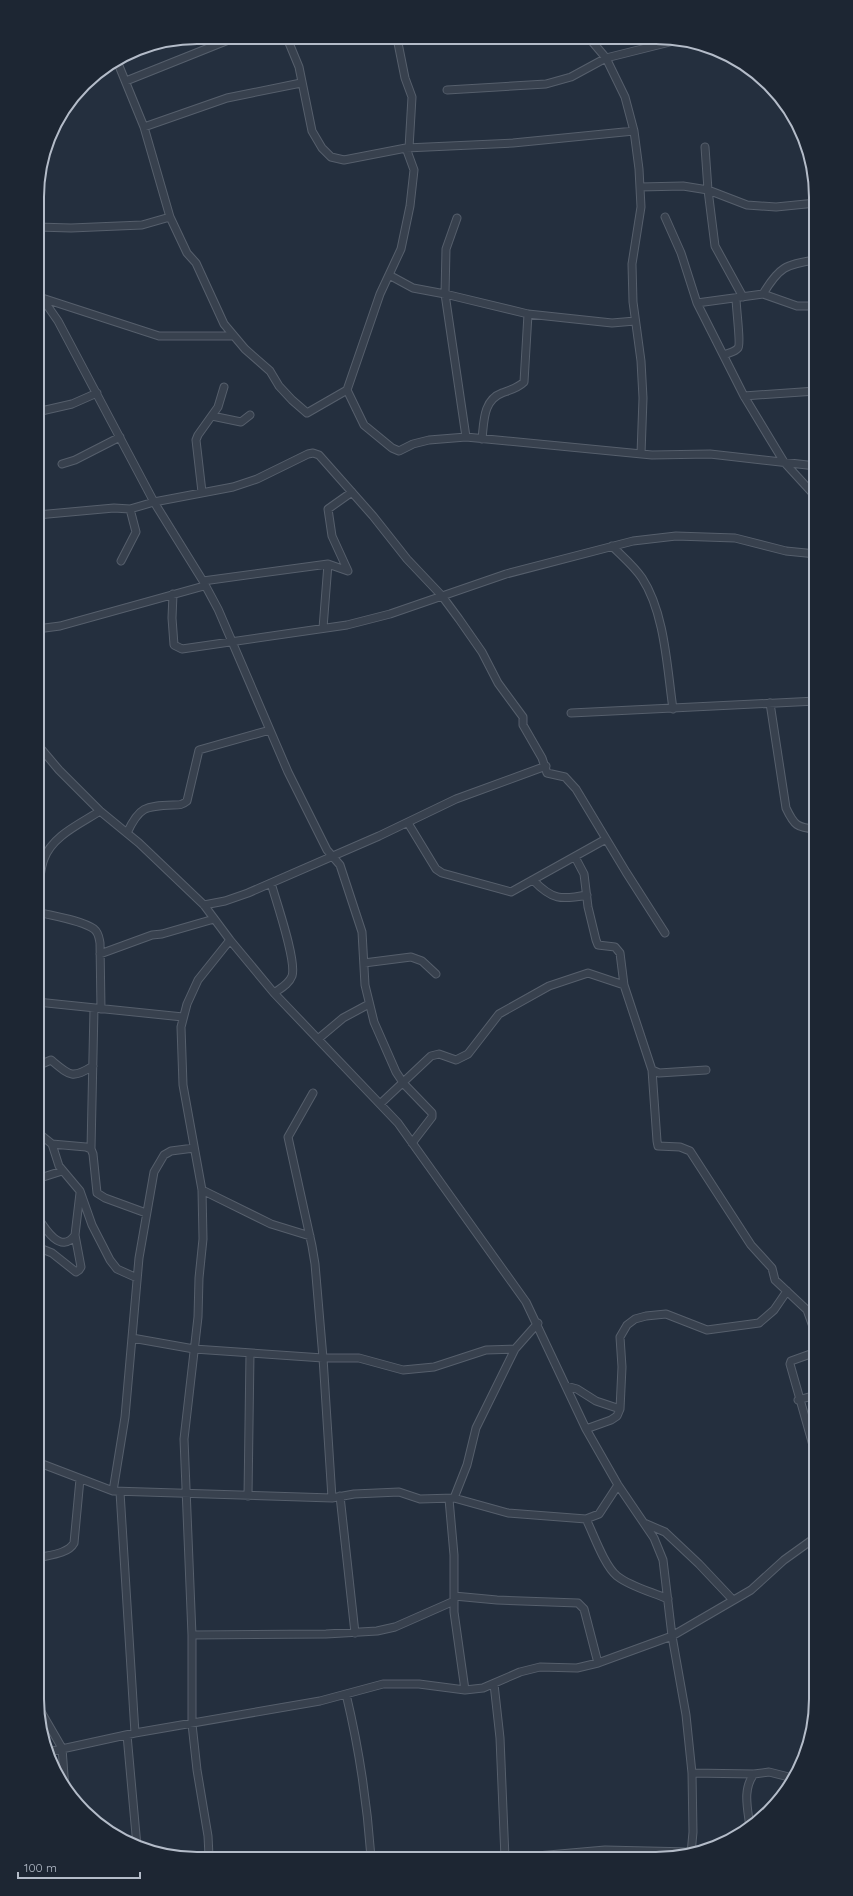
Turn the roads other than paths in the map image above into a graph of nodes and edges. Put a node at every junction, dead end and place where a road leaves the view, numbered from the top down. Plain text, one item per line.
1 (218, 44) edge
2 (289, 44) edge
3 (398, 44) edge
4 (594, 44) edge
5 (662, 44) edge
6 (606, 58) junction
7 (119, 64) edge
8 (126, 81) junction
9 (301, 83) junction
10 (447, 90) dead end
11 (144, 127) junction
12 (634, 131) junction
13 (705, 147) dead end
14 (408, 149) junction
15 (640, 188) junction
16 (708, 190) junction
17 (809, 204) edge
18 (170, 217) junction
19 (665, 217) dead end
20 (456, 218) dead end
21 (44, 228) edge
22 (809, 261) edge
23 (389, 275) junction
24 (445, 294) junction
25 (763, 294) junction
26 (44, 296) edge
27 (740, 297) junction
28 (44, 301) edge
29 (697, 303) junction
30 (809, 306) edge
31 (528, 314) junction
32 (635, 321) junction
33 (234, 336) junction
34 (724, 355) junction
35 (224, 387) dead end
36 (347, 390) junction
37 (809, 391) edge
38 (97, 393) junction
39 (744, 396) junction
40 (44, 410) edge
41 (250, 415) dead end
42 (212, 416) junction
43 (120, 437) junction
44 (466, 437) junction
45 (482, 439) junction
46 (641, 454) junction
47 (784, 462) junction
48 (62, 464) dead end
49 (809, 465) edge
50 (809, 489) edge
51 (202, 492) junction
52 (352, 492) junction
53 (154, 502) junction
54 (130, 509) junction
55 (44, 514) edge
56 (612, 546) junction
57 (809, 553) edge
58 (121, 561) dead end
59 (328, 564) junction
60 (204, 583) junction
61 (173, 594) junction
62 (442, 596) junction
63 (44, 628) edge
64 (323, 628) junction
65 (232, 642) junction
66 (809, 701) edge
67 (770, 703) junction
68 (673, 709) junction
69 (571, 713) dead end
70 (270, 730) junction
71 (44, 752) edge
72 (546, 766) junction
73 (100, 812) junction
74 (408, 823) junction
75 (809, 828) edge
76 (127, 833) junction
77 (606, 839) junction
78 (333, 856) junction
79 (575, 857) junction
80 (44, 862) edge
81 (533, 880) junction
82 (271, 883) junction
83 (586, 895) junction
84 (204, 905) junction
85 (44, 914) edge
86 (214, 919) junction
87 (665, 933) dead end
88 (230, 940) junction
89 (100, 954) junction
90 (364, 963) junction
91 (436, 974) dead end
92 (624, 985) junction
93 (274, 993) junction
94 (44, 1003) edge
95 (369, 1004) junction
96 (97, 1008) junction
97 (183, 1017) junction
98 (318, 1039) junction
99 (44, 1063) edge
100 (93, 1066) junction
101 (652, 1070) junction
102 (706, 1070) dead end
103 (404, 1084) junction
104 (313, 1093) dead end
105 (380, 1104) junction
106 (44, 1138) edge
107 (412, 1142) junction
108 (52, 1144) junction
109 (194, 1148) junction
110 (91, 1149) junction
111 (62, 1170) junction
112 (44, 1176) edge
113 (202, 1190) junction
114 (80, 1191) junction
115 (146, 1213) junction
116 (44, 1227) edge
117 (75, 1235) junction
118 (310, 1236) junction
119 (44, 1249) edge
120 (137, 1278) junction
121 (787, 1291) junction
122 (809, 1316) edge
123 (538, 1322) junction
124 (132, 1338) junction
125 (194, 1349) junction
126 (515, 1349) junction
127 (250, 1353) junction
128 (809, 1355) edge
129 (323, 1358) junction
130 (566, 1386) junction
131 (809, 1397) edge
132 (798, 1400) junction
133 (620, 1409) junction
134 (586, 1429) junction
135 (809, 1434) edge
136 (44, 1465) edge
137 (80, 1479) junction
138 (618, 1485) junction
139 (116, 1491) junction
140 (187, 1493) junction
141 (248, 1496) junction
142 (340, 1496) junction
143 (332, 1498) junction
144 (452, 1498) junction
145 (586, 1519) junction
146 (644, 1523) junction
147 (809, 1542) edge
148 (44, 1556) edge
149 (454, 1598) junction
150 (668, 1599) junction
151 (733, 1600) junction
152 (355, 1632) junction
153 (192, 1635) junction
154 (672, 1636) junction
155 (598, 1663) junction
156 (494, 1684) junction
157 (465, 1690) junction
158 (346, 1694) junction
159 (45, 1719) edge
160 (192, 1724) junction
161 (135, 1734) junction
162 (127, 1735) junction
163 (62, 1748) junction
164 (53, 1751) edge
165 (692, 1773) junction
166 (754, 1774) junction
167 (64, 1776) edge
168 (788, 1777) edge
169 (749, 1820) edge
170 (136, 1839) edge
171 (691, 1848) edge
172 (209, 1852) edge
173 (371, 1852) edge
174 (505, 1852) edge
175 (582, 1852) edge
176 (662, 1852) edge

1 - 8 street
2 - 9 street
3 - 14 street
4 - 6 street
5 - 6 street
6 - 10 street
6 - 12 street
7 - 8 street
8 - 11 street
9 - 11 street
9 - 14 street
11 - 18 street
12 - 14 street
12 - 15 street
13 - 16 street
14 - 23 street
15 - 16 street
15 - 32 street
16 - 17 street
16 - 27 street
18 - 21 street
18 - 33 street
19 - 29 street
20 - 24 street
22 - 25 street
23 - 24 street
23 - 36 street
24 - 31 street
24 - 44 street
25 - 27 street
25 - 30 street
26 - 33 street
27 - 29 street
27 - 34 street
28 - 38 street
29 - 34 street
31 - 32 street
31 - 45 street
32 - 46 street
33 - 36 street
34 - 39 street
35 - 42 street
36 - 44 street
37 - 39 street
38 - 40 street
38 - 43 street
39 - 47 street
41 - 42 street
42 - 51 street
43 - 48 street
43 - 53 street
44 - 45 street
45 - 46 street
46 - 47 street
47 - 49 street
47 - 50 street
51 - 52 street
51 - 53 street
52 - 59 street
52 - 62 street
53 - 54 street
53 - 60 street
54 - 55 street
54 - 58 street
56 - 57 street
56 - 62 street
56 - 68 street
59 - 60 street
59 - 64 street
60 - 61 street
60 - 65 street
61 - 63 street
61 - 65 street
62 - 64 street
62 - 72 street
64 - 65 street
65 - 70 street
66 - 67 street
67 - 68 street
67 - 75 street
68 - 69 street
70 - 76 street
70 - 78 street
71 - 73 street
72 - 74 street
72 - 77 street
73 - 76 street
73 - 80 street
74 - 78 street
74 - 81 street
76 - 84 street
77 - 79 street
77 - 87 street
78 - 82 street
78 - 90 street
79 - 81 street
79 - 83 street
81 - 83 street
82 - 84 street
82 - 93 street
83 - 92 street
84 - 86 street
85 - 89 street
86 - 88 street
86 - 89 street
88 - 93 street
88 - 97 street
89 - 96 street
90 - 91 street
90 - 95 street
92 - 101 street
92 - 103 street
93 - 98 street
94 - 96 street
95 - 98 street
95 - 103 street
96 - 97 street
96 - 100 street
97 - 109 street
98 - 105 street
99 - 100 street
100 - 110 street
101 - 102 street
101 - 121 street
103 - 105 street
103 - 107 street
104 - 118 street
105 - 107 street
106 - 108 street
107 - 123 street
108 - 110 street
108 - 111 street
109 - 113 street
109 - 115 street
110 - 115 street
111 - 112 street
111 - 114 street
113 - 118 street
113 - 125 street
114 - 117 street
114 - 120 street
115 - 120 street
116 - 117 street
117 - 119 street
118 - 129 street
120 - 124 street
121 - 122 street
121 - 133 street
123 - 126 street
123 - 130 street
124 - 125 street
124 - 139 street
125 - 127 street
125 - 140 street
126 - 129 street
126 - 144 street
127 - 129 street
127 - 141 street
128 - 132 street
129 - 143 street
130 - 133 street
130 - 134 street
131 - 132 street
132 - 135 street
133 - 134 street
134 - 138 street
136 - 137 street
137 - 139 street
137 - 148 street
138 - 145 street
138 - 146 street
139 - 140 street
139 - 161 street
140 - 141 street
140 - 153 street
141 - 143 street
142 - 143 street
142 - 144 street
142 - 152 street
144 - 145 street
144 - 149 street
145 - 150 street
146 - 150 street
146 - 151 street
147 - 151 street
149 - 152 street
149 - 155 street
149 - 157 street
150 - 154 street
151 - 154 street
152 - 153 street
153 - 160 street
154 - 155 street
154 - 165 street
155 - 156 street
156 - 157 street
156 - 174 street
157 - 158 street
158 - 160 street
158 - 173 street
159 - 163 street
160 - 161 street
160 - 172 street
161 - 162 street
162 - 163 street
162 - 170 street
163 - 164 street
163 - 167 street
165 - 166 street
165 - 171 street
166 - 168 street
166 - 169 street
175 - 176 street

